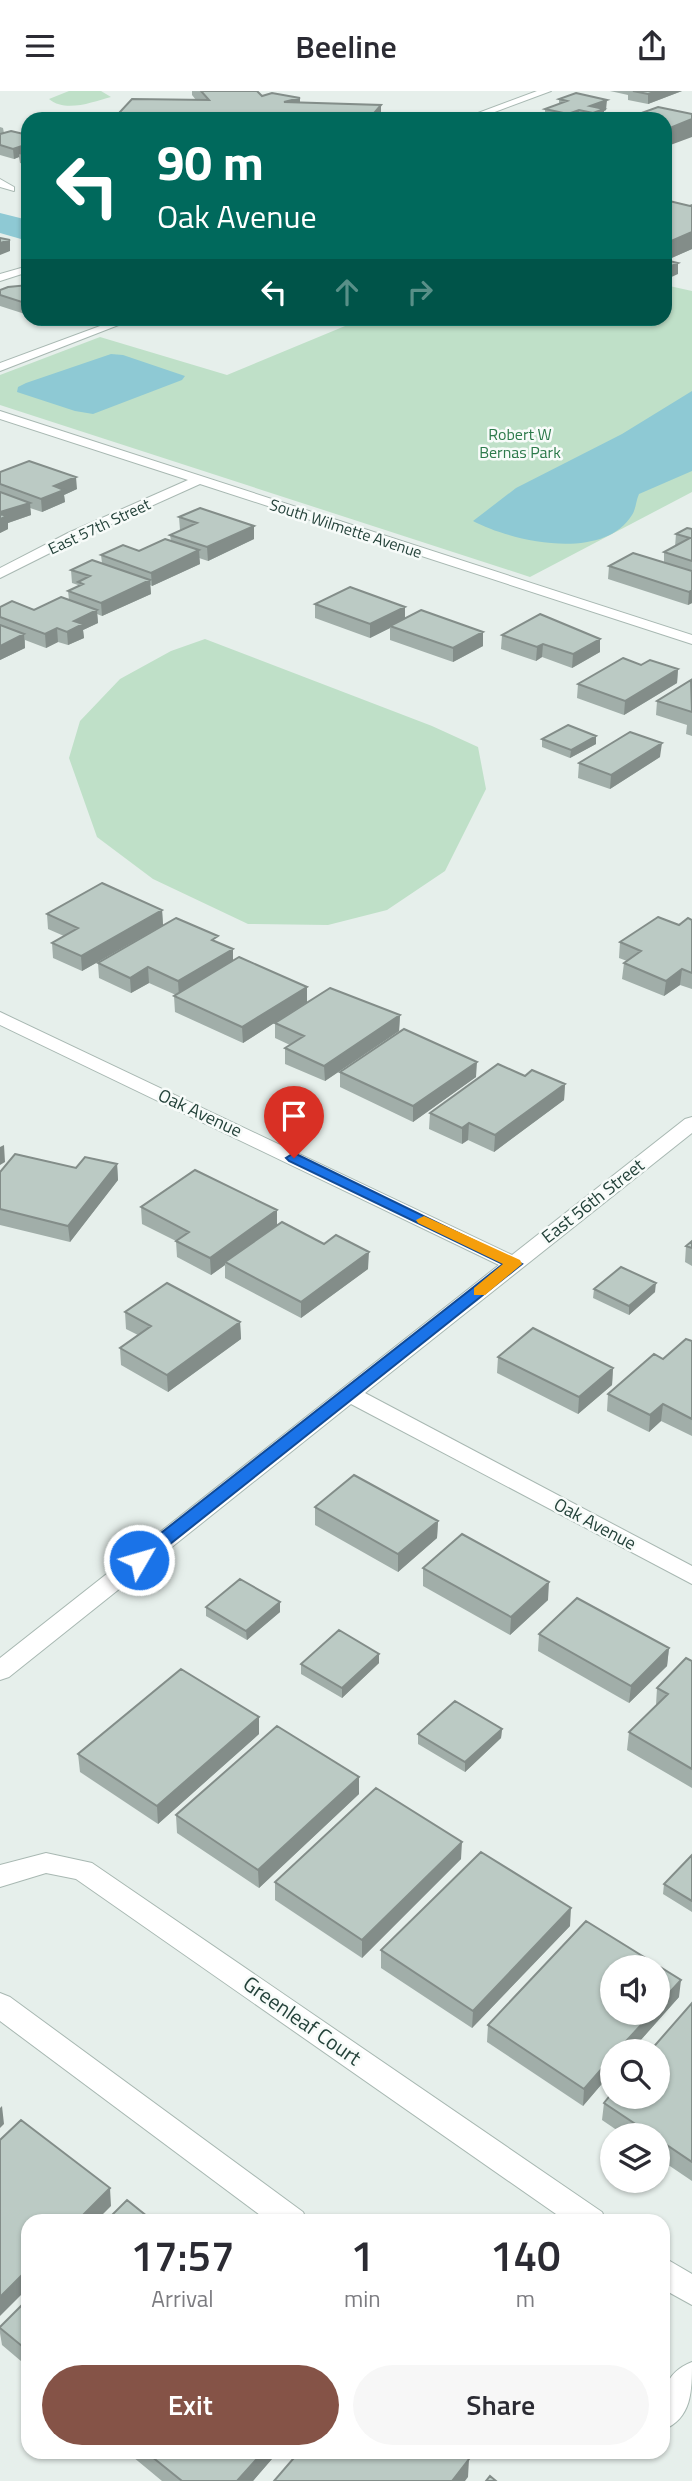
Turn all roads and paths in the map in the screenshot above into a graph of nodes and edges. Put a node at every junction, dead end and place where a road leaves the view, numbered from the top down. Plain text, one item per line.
1 (546, 91) edge
2 (487, 112) edge
3 (0, 182) edge
4 (10, 189) dead end
5 (21, 271) dead end
6 (0, 278) edge
7 (109, 326) edge
8 (0, 367) edge
9 (0, 415) edge
10 (200, 480) junction
11 (0, 574) edge
12 (692, 640) edge
13 (0, 1018) edge
14 (692, 1123) edge
15 (514, 1264) junction
16 (349, 1394) junction
17 (692, 1576) edge
18 (0, 1671) edge
19 (0, 1876) edge
20 (0, 2005) edge
21 (283, 2214) edge
22 (581, 2214) edge
23 (670, 2276) edge
24 (692, 2291) edge
25 (692, 2377) edge
26 (670, 2406) edge

1 - 2 street
3 - 4 street
5 - 6 street
7 - 8 street
9 - 10 street, South Wilmette Avenue
10 - 11 street, East 57th Street
10 - 12 street, South Wilmette Avenue
13 - 15 street, Oak Avenue
14 - 15 street, East 56th Street
15 - 16 street, East 56th Street
16 - 17 street, Oak Avenue
16 - 18 street, East 56th Street
19 - 22 street, Greenleaf Court
20 - 21 street
23 - 24 street
25 - 26 street

